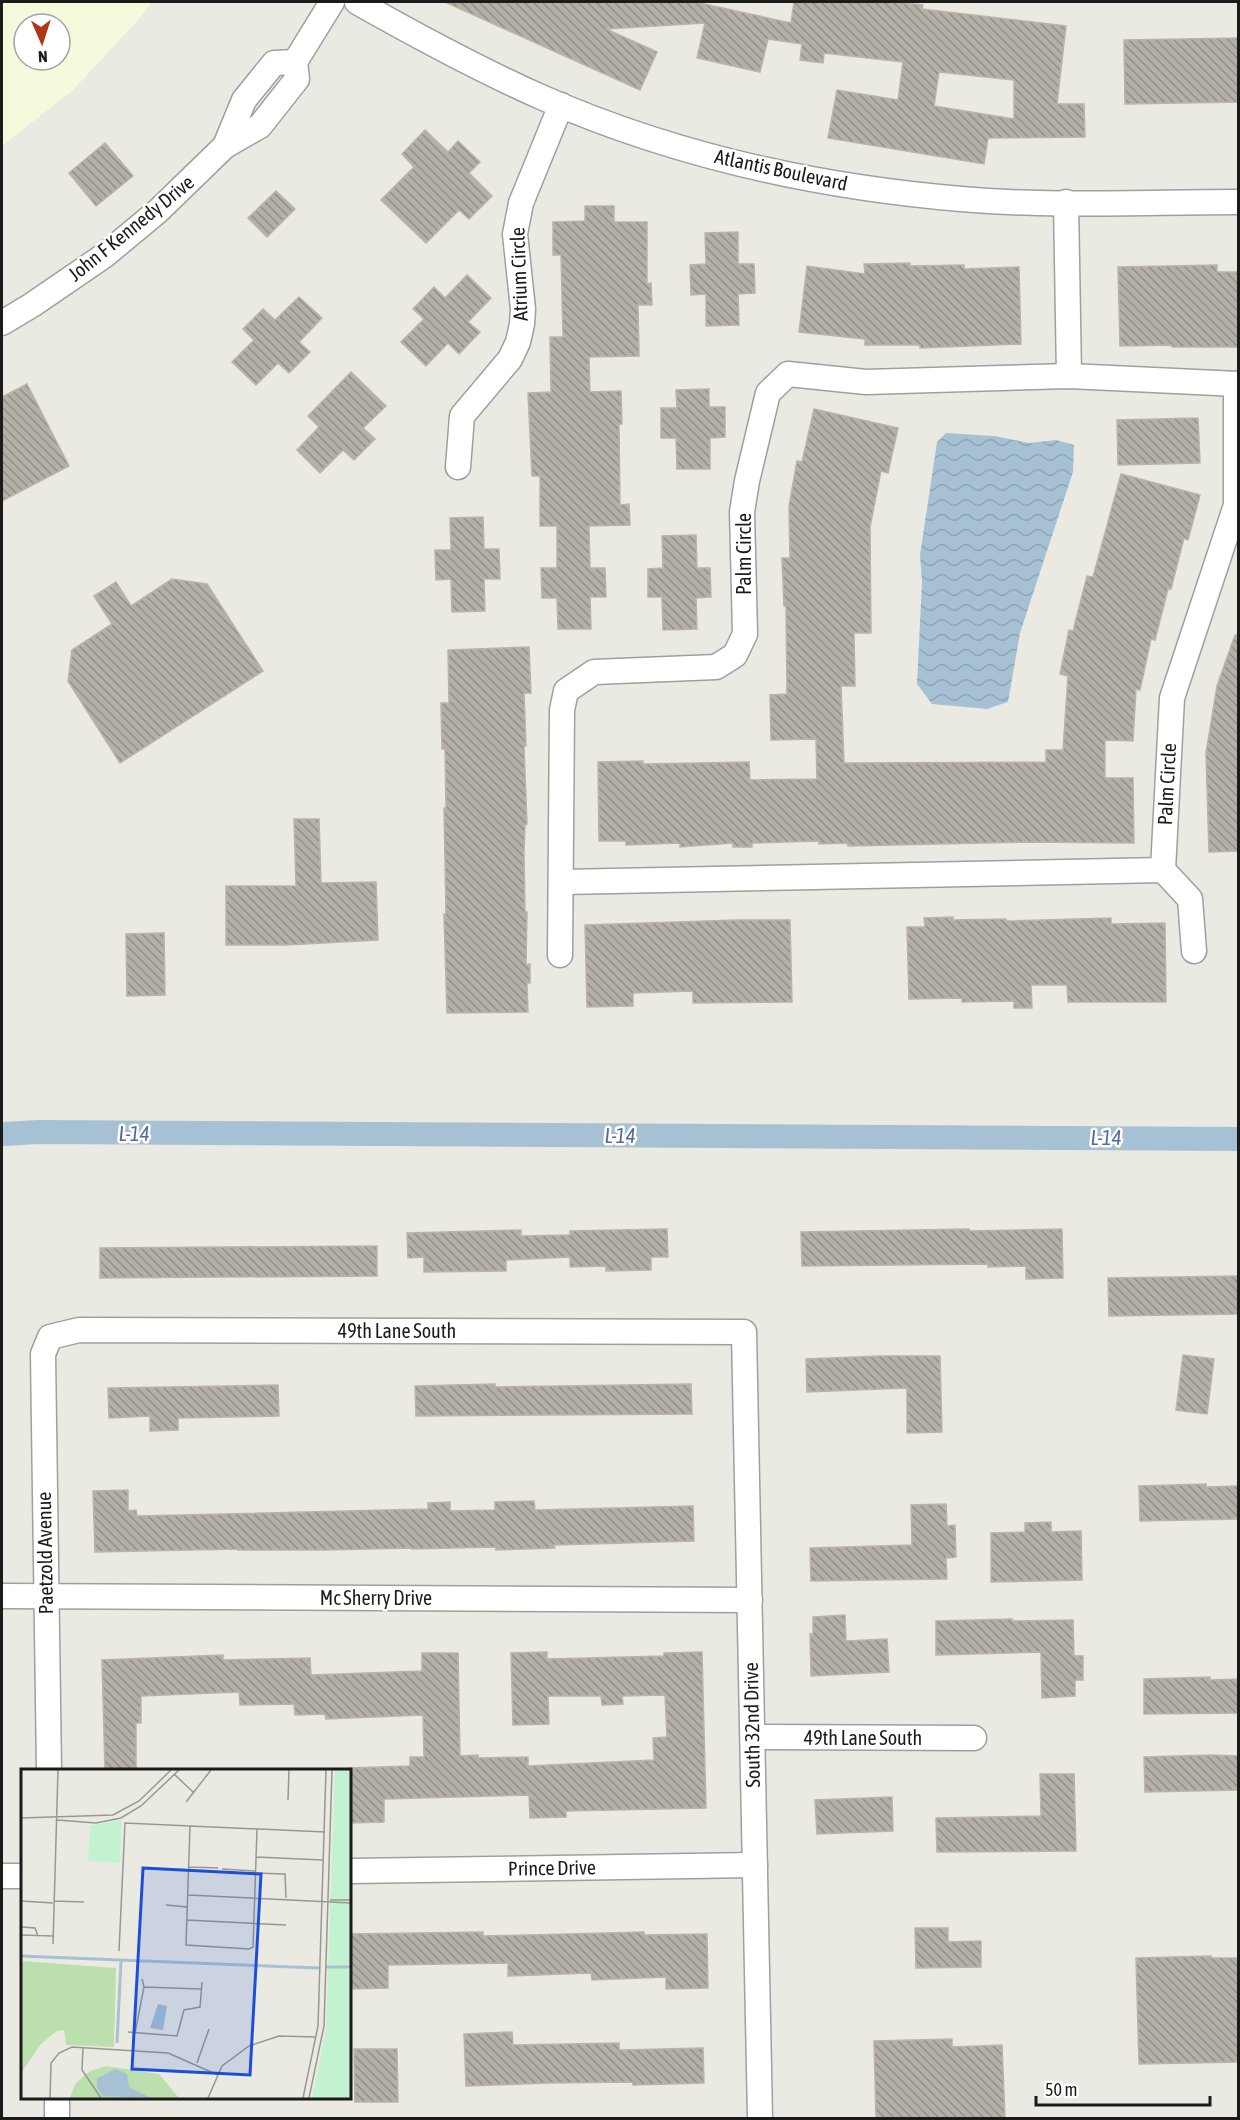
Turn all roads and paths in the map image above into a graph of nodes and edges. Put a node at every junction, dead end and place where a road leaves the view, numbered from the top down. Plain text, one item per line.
1 (332, 2) edge
2 (357, 2) edge
3 (561, 105) junction
4 (1066, 202) junction
5 (1239, 202) edge
6 (2, 322) edge
7 (1070, 376) junction
8 (1237, 384) edge
9 (458, 467) dead end
10 (1163, 870) junction
11 (562, 882) junction
12 (1194, 951) dead end
13 (560, 955) dead end
14 (744, 1332) joint
15 (51, 1337) joint
16 (2, 1596) edge
17 (46, 1596) junction
18 (750, 1600) junction
19 (753, 1737) junction
20 (974, 1738) dead end
21 (50, 1769) edge
22 (755, 1865) junction
23 (351, 1871) edge
24 (2, 1876) edge
25 (21, 1876) edge
26 (57, 2099) edge
27 (57, 2118) edge
28 (760, 2118) edge

1 - 6 street, John F Kennedy Drive
2 - 3 street, Atlantis Boulevard
3 - 4 street, Atlantis Boulevard
3 - 9 street, Atrium Circle
4 - 5 street, Atlantis Boulevard
4 - 7 street
7 - 8 street, Palm Circle
7 - 11 street, Palm Circle
8 - 10 street, Palm Circle
10 - 11 street
10 - 12 street
11 - 13 street, Palm Circle
14 - 15 street, 49th Lane South
14 - 18 street, South 32nd Drive
15 - 17 street, Paetzold Avenue
16 - 17 street, Mc Sherry Drive
17 - 18 street, Mc Sherry Drive
17 - 21 street, Paetzold Avenue
18 - 19 street, South 32nd Drive
19 - 20 street, 49th Lane South
19 - 22 street, South 32nd Drive
22 - 23 street, Prince Drive
22 - 28 street, South 32nd Drive
24 - 25 street
26 - 27 street

